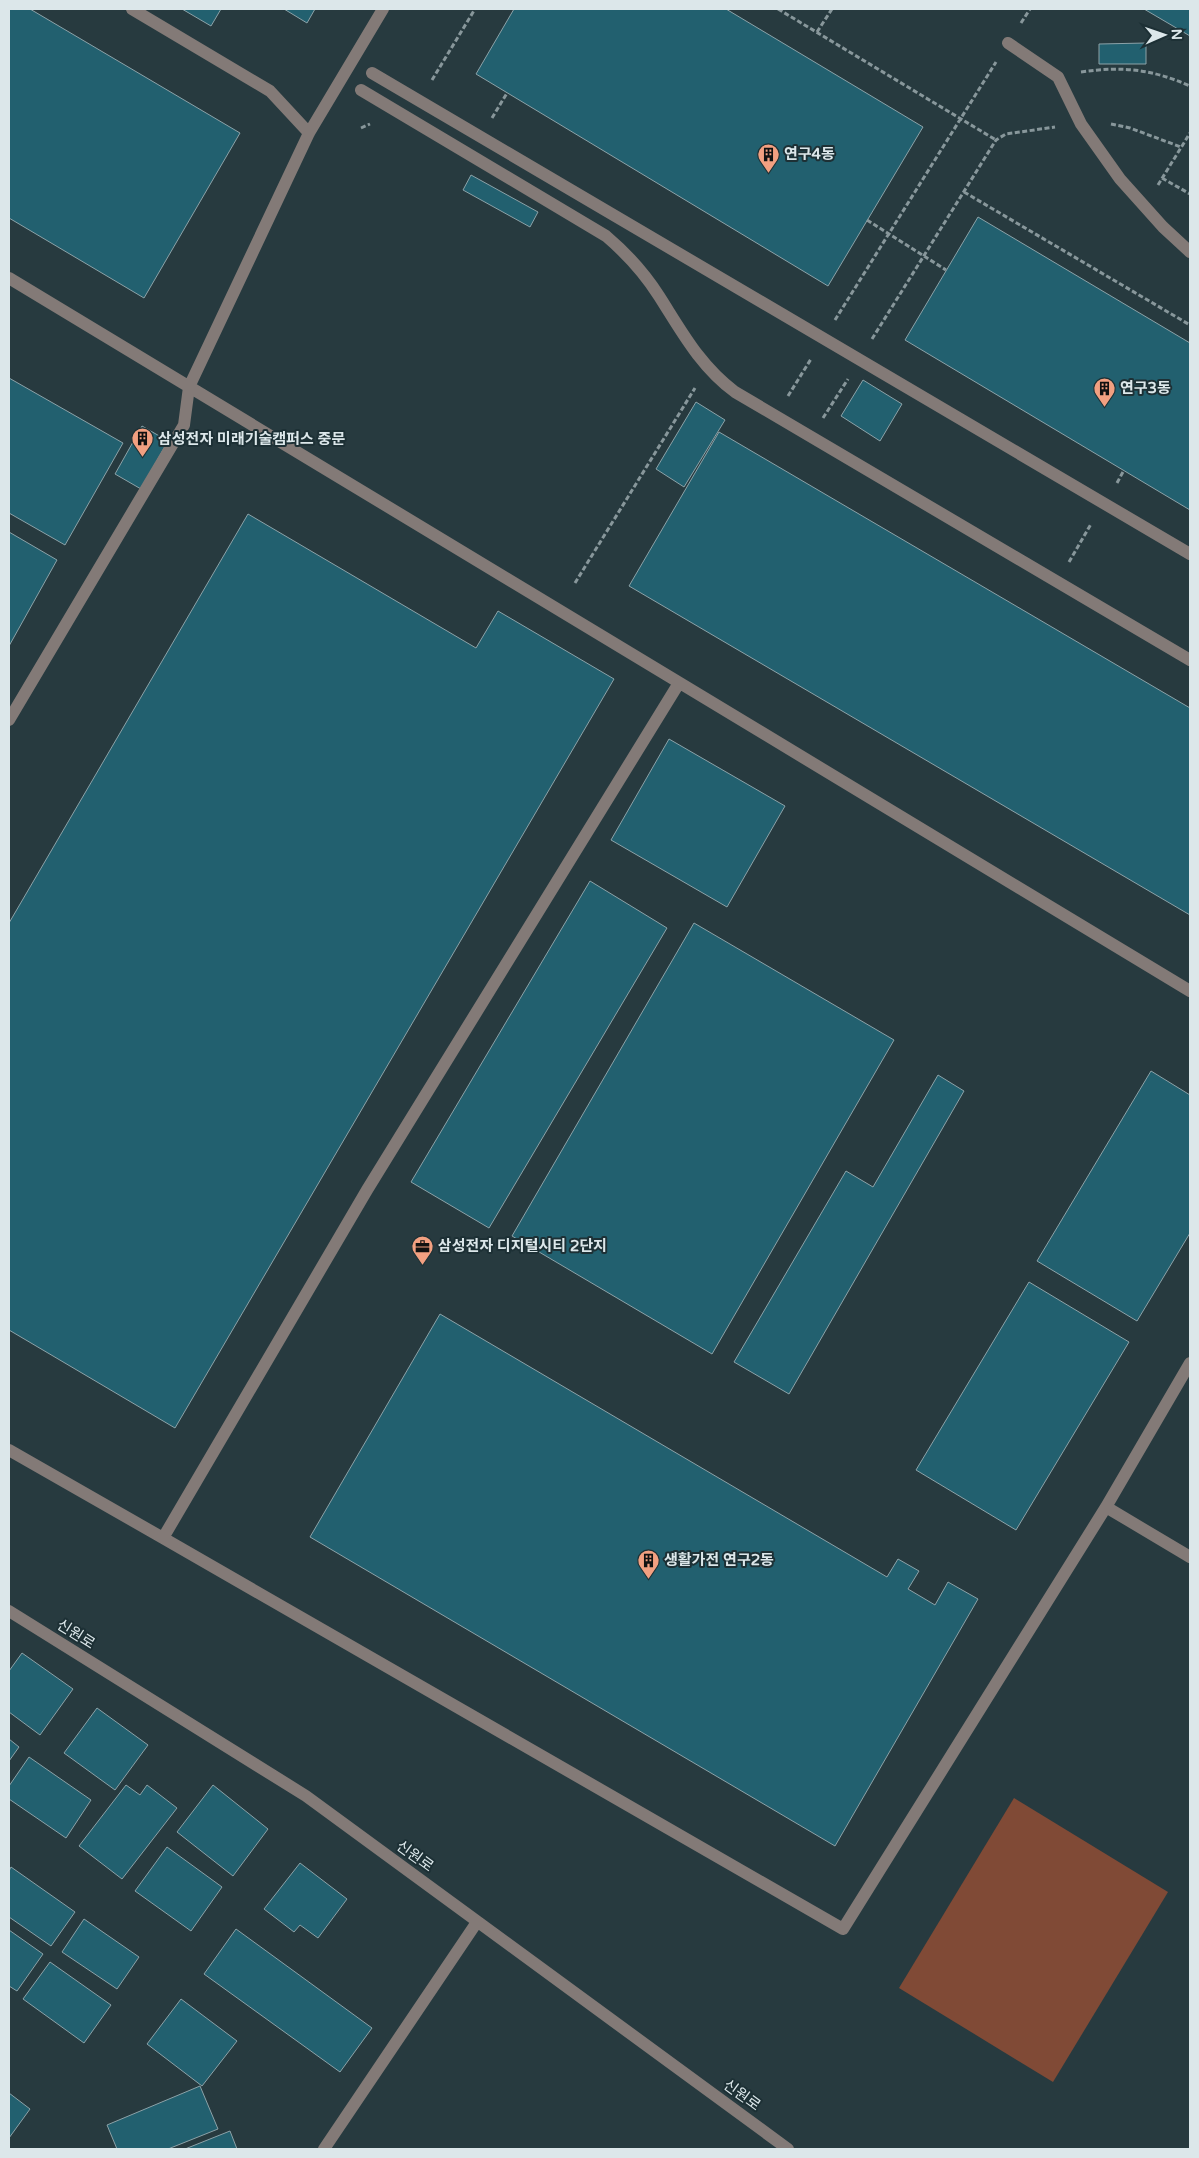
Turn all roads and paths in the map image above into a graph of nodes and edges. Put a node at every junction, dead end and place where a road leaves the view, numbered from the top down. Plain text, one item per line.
1 (132, 9) edge
2 (383, 9) edge
3 (475, 9) edge
4 (778, 9) edge
5 (832, 9) edge
6 (1030, 9) edge
7 (817, 32) junction
8 (1008, 43) junction
9 (446, 57) dead end
10 (372, 73) dead end
11 (1058, 77) junction
12 (1190, 86) edge
13 (361, 90) dead end
14 (961, 119) junction
15 (1190, 133) edge
16 (309, 134) junction
17 (1162, 178) junction
18 (964, 192) junction
19 (1190, 194) edge
20 (1145, 207) junction
21 (867, 220) dead end
22 (890, 234) junction
23 (1190, 252) edge
24 (924, 256) junction
25 (946, 270) dead end
26 (9, 278) edge
27 (1190, 325) edge
28 (824, 338) junction
29 (860, 359) junction
30 (708, 368) junction
31 (189, 387) junction
32 (775, 416) junction
33 (811, 438) junction
34 (1190, 554) edge
35 (575, 583) dead end
36 (1190, 660) edge
37 (679, 683) junction
38 (9, 720) edge
39 (1190, 991) edge
40 (1190, 1363) edge
41 (9, 1450) edge
42 (1106, 1507) junction
43 (163, 1538) junction
44 (1190, 1556) edge
45 (9, 1611) edge
46 (477, 1922) junction
47 (324, 2149) edge
48 (788, 2149) edge

1 - 16 street
2 - 16 street
3 - 9 path
4 - 7 path
5 - 7 path
6 - 8 path
7 - 14 path
8 - 11 street
8 - 14 path
10 - 28 street
11 - 12 path
11 - 20 street
13 - 30 street
14 - 18 path
14 - 22 path
15 - 17 path
16 - 31 street
17 - 19 path
17 - 20 path
18 - 24 path
18 - 27 path
20 - 23 street
21 - 22 path
22 - 24 path
22 - 28 path
24 - 25 path
24 - 29 path
26 - 31 street
28 - 29 street
28 - 32 path
29 - 33 path
29 - 34 street
30 - 32 street
30 - 35 path
31 - 37 street
31 - 38 street
32 - 33 street
33 - 36 street
37 - 39 street
37 - 43 street
40 - 42 street
41 - 43 street
42 - 43 street
42 - 44 street
45 - 46 street, 신원로
46 - 47 street
46 - 48 street, 신원로

